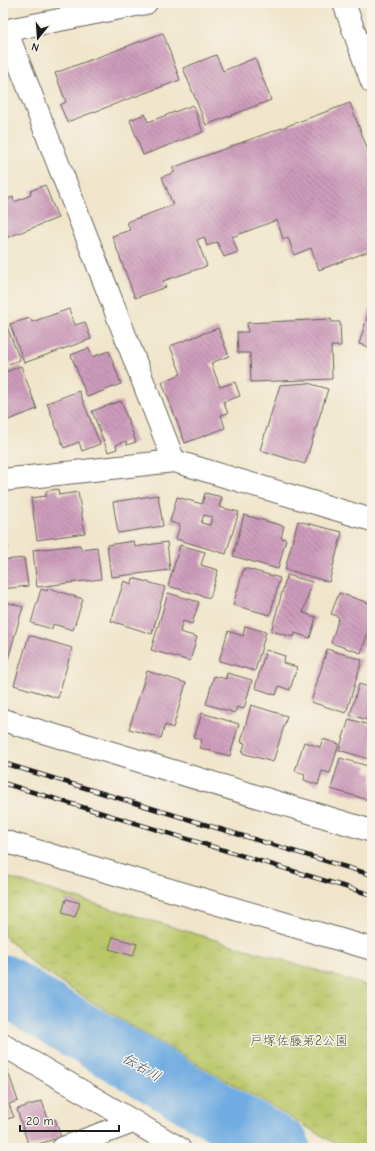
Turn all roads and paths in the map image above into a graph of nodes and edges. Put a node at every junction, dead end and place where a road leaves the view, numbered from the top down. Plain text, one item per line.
1 (146, 3) edge
2 (344, 3) edge
3 (5, 30) edge
4 (372, 82) edge
5 (174, 461) junction
6 (3, 480) edge
7 (372, 520) edge
8 (3, 720) edge
9 (372, 831) edge
10 (3, 841) edge
11 (372, 949) edge
12 (3, 1045) edge
13 (133, 1122) junction
14 (64, 1148) edge
15 (179, 1148) edge

1 - 3 street
2 - 4 street
3 - 5 street
5 - 6 street
5 - 7 street
8 - 9 street
10 - 11 street
12 - 13 street
13 - 14 street
13 - 15 street

